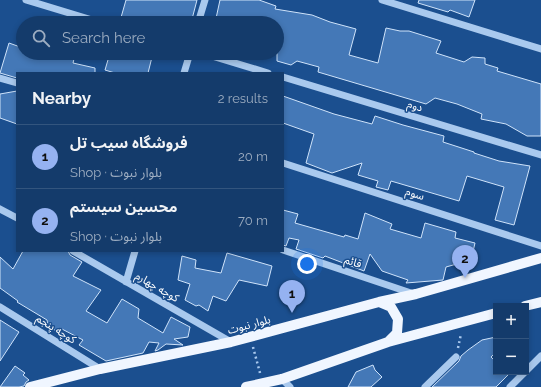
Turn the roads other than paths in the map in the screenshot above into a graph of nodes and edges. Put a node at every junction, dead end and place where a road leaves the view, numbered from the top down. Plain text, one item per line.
1 (26, 0) edge
2 (205, 0) edge
3 (382, 0) edge
4 (79, 16) edge
5 (200, 16) edge
6 (541, 49) edge
7 (188, 60) edge
8 (225, 60) edge
9 (184, 72) edge
10 (265, 72) edge
11 (0, 78) edge
12 (284, 78) edge
13 (16, 83) edge
14 (541, 155) edge
15 (284, 163) edge
16 (0, 209) edge
17 (16, 217) edge
18 (541, 246) edge
19 (284, 250) edge
20 (75, 252) edge
21 (135, 252) edge
22 (541, 258) edge
23 (126, 282) junction
24 (416, 294) junction
25 (379, 302) junction
26 (541, 302) edge
27 (529, 305) edge
28 (0, 307) edge
29 (493, 314) edge
30 (231, 342) junction
31 (388, 342) junction
32 (541, 356) edge
33 (456, 357) road end
34 (529, 367) edge
35 (100, 369) junction
36 (521, 375) edge
37 (282, 378) junction
38 (30, 387) edge
39 (246, 387) edge
40 (290, 387) edge
41 (425, 387) edge
42 (510, 387) edge

1 - 4 street
2 - 5 street
3 - 6 street
7 - 9 street
8 - 10 street
11 - 13 street
12 - 14 street, دوم
15 - 18 street, سوم
16 - 17 street
19 - 24 street, قائم
20 - 23 street, کوچه چهارم
21 - 23 street
22 - 24 main road, بلوار نبوت
23 - 30 street, کوچه چهارم
24 - 25 main road, بلوار نبوت
25 - 30 main road, بلوار نبوت
25 - 31 main road
26 - 27 main road
28 - 35 street, کوچه پنجم
29 - 31 main road
30 - 35 main road, بلوار نبوت
31 - 37 main road
32 - 34 street
33 - 41 street
35 - 38 main road, بلوار نبوت
36 - 42 street
37 - 39 main road
37 - 40 street

